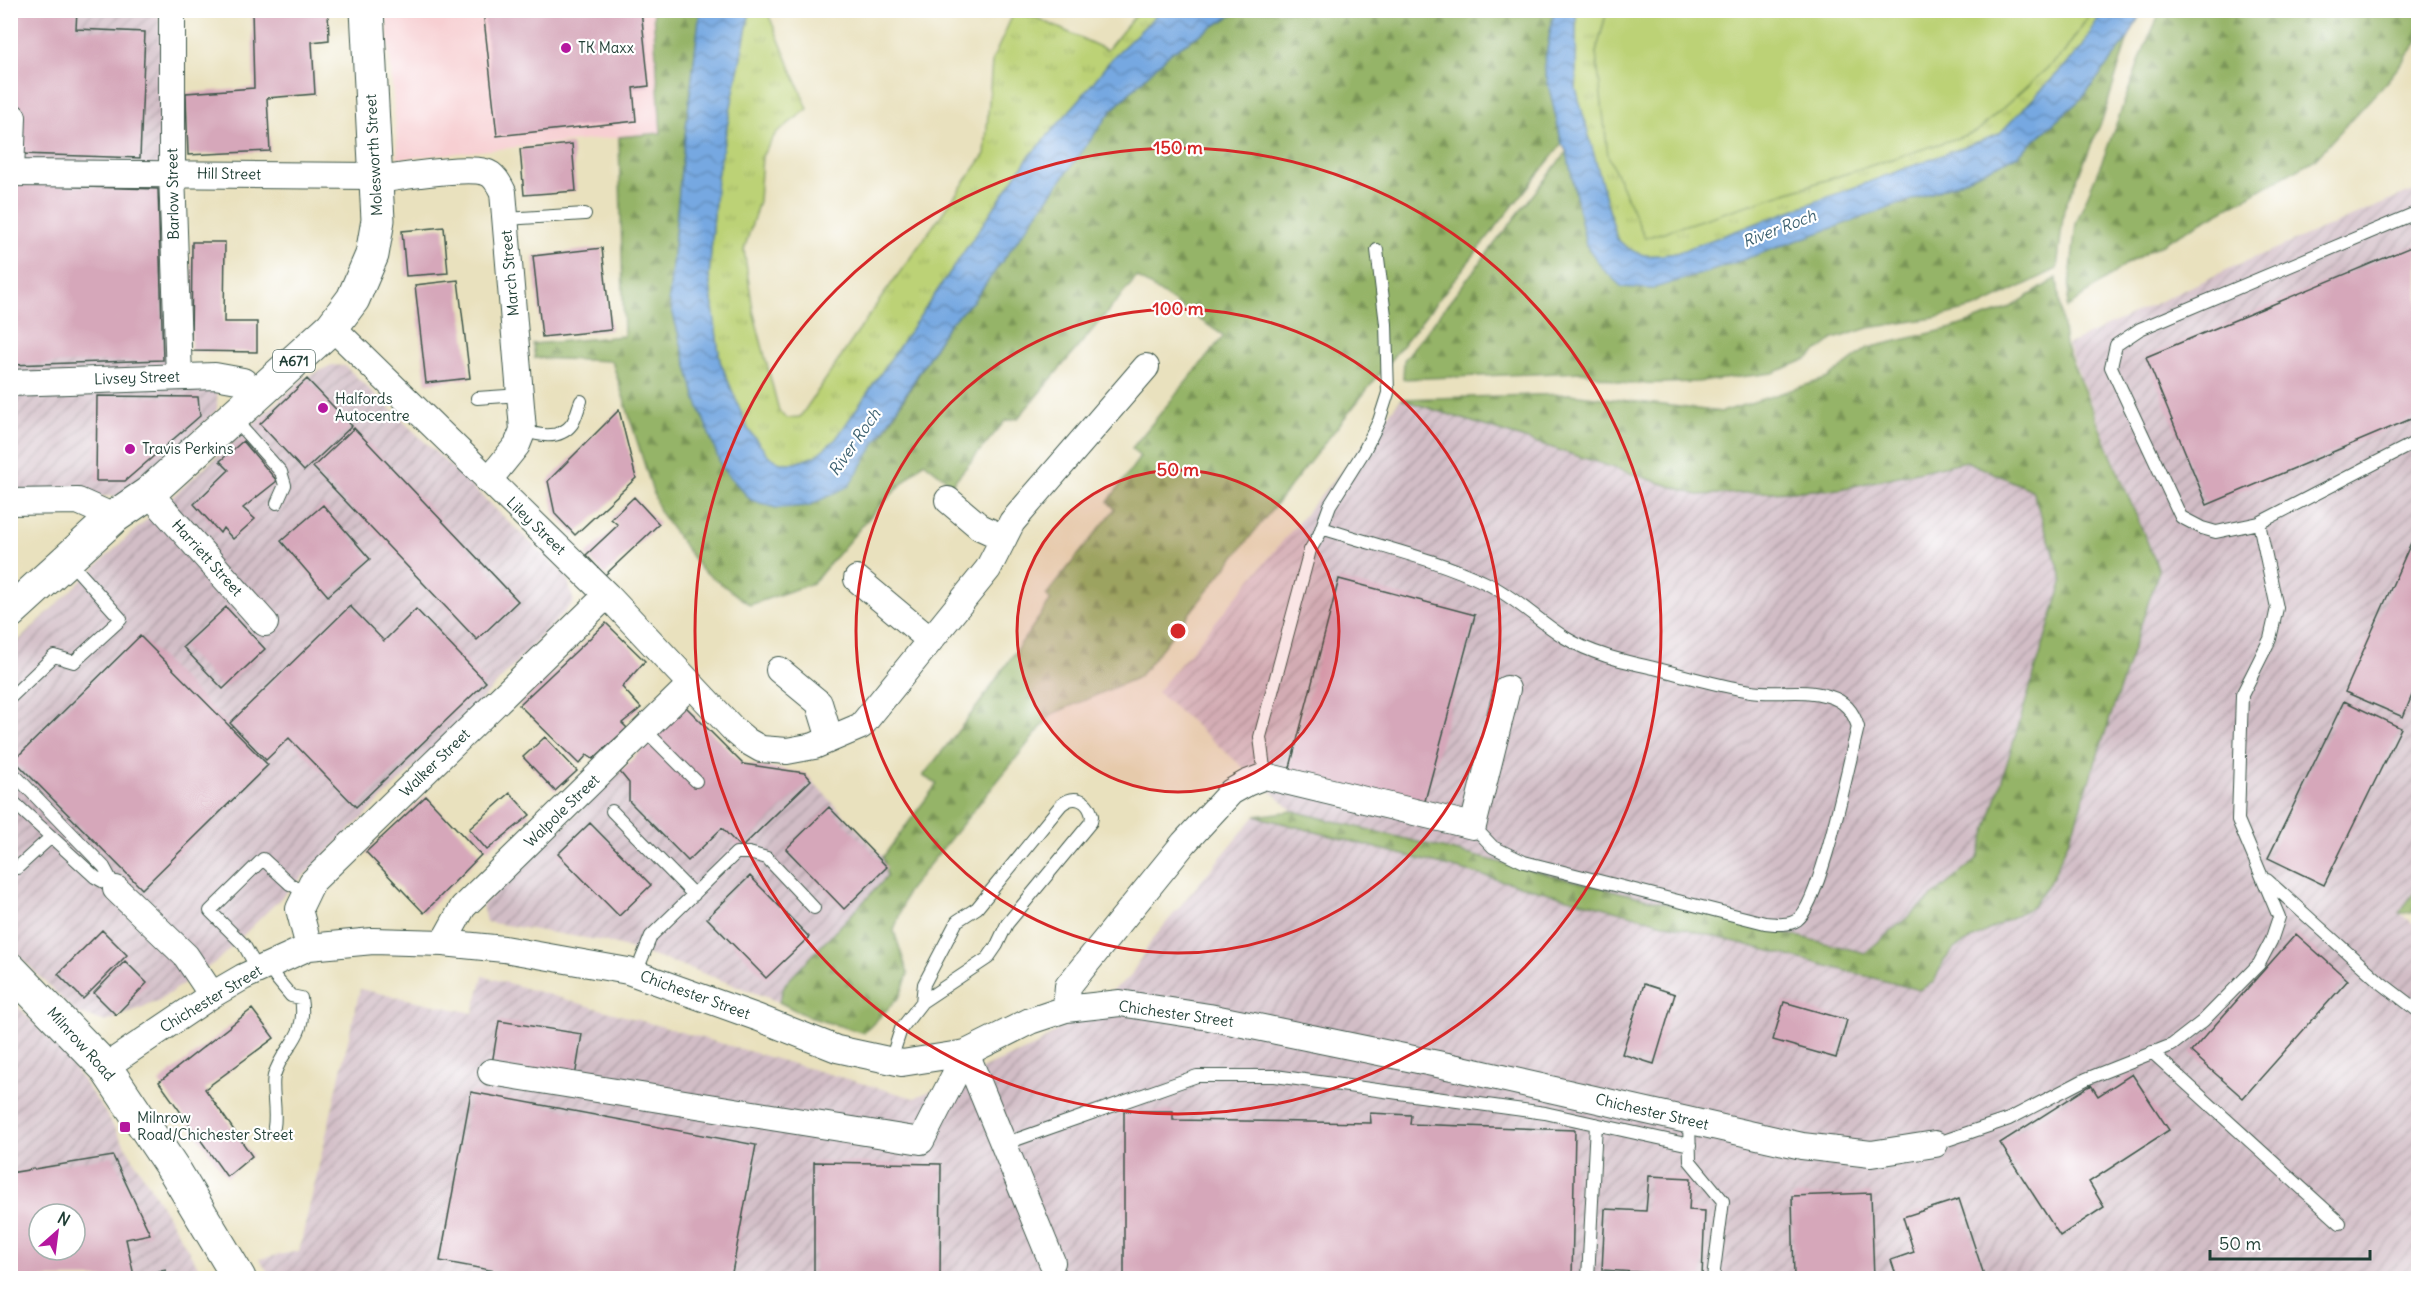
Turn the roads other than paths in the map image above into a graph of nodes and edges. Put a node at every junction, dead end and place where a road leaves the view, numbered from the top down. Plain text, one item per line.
1 (172, 10) edge
2 (367, 10) edge
3 (13, 117) dead end
4 (11, 173) edge
5 (172, 173) junction
6 (376, 178) junction
7 (2418, 212) edge
8 (585, 214) dead end
9 (506, 219) junction
10 (1377, 250) dead end
11 (332, 327) junction
12 (1146, 367) dead end
13 (179, 377) junction
14 (10, 383) edge
15 (258, 393) junction
16 (520, 395) junction
17 (477, 398) dead end
18 (581, 401) dead end
19 (232, 417) junction
20 (523, 430) junction
21 (2418, 441) edge
22 (488, 481) junction
23 (149, 493) junction
24 (948, 500) dead end
25 (10, 502) edge
26 (277, 502) dead end
27 (114, 517) junction
28 (2259, 524) junction
29 (1322, 528) junction
30 (1004, 538) junction
31 (68, 560) junction
32 (857, 579) dead end
33 (608, 595) junction
34 (10, 612) edge
35 (265, 623) dead end
36 (930, 640) junction
37 (779, 670) dead end
38 (690, 686) junction
39 (1507, 689) dead end
40 (10, 698) edge
41 (645, 730) junction
42 (830, 739) junction
43 (10, 770) edge
44 (1264, 776) junction
45 (696, 781) dead end
46 (10, 799) edge
47 (612, 811) dead end
48 (1473, 826) junction
49 (51, 837) junction
50 (17, 868) dead end
51 (2261, 875) junction
52 (116, 889) junction
53 (307, 892) junction
54 (694, 895) junction
55 (814, 908) dead end
56 (442, 943) junction
57 (309, 947) junction
58 (262, 968) junction
59 (636, 973) junction
60 (16, 986) edge
61 (212, 994) junction
62 (922, 1002) junction
63 (1066, 1009) junction
64 (2418, 1011) edge
65 (2152, 1052) junction
66 (966, 1053) junction
67 (891, 1060) junction
68 (105, 1067) junction
69 (491, 1072) dead end
70 (1596, 1124) junction
71 (274, 1127) dead end
72 (1689, 1132) junction
73 (1004, 1144) junction
74 (1935, 1144) joint
75 (2340, 1223) dead end
76 (1057, 1270) edge
77 (239, 1278) edge
78 (1588, 1278) edge
79 (1713, 1278) edge

1 - 5 street, Barlow Street
2 - 6 main road, Molesworth Street / A671
3 - 4 street
4 - 5 street, Hill Street
5 - 6 street, Hill Street
5 - 13 street, Barlow Street
6 - 9 street, March Street
6 - 11 main road, Molesworth Street / A671
7 - 28 lane
8 - 9 lane
9 - 16 street, March Street
10 - 29 lane
11 - 15 main road, Molesworth Street / A671
11 - 22 street, Liley Street
12 - 30 street, Liley Street
13 - 14 street, Livsey Street
13 - 15 street, Livsey Street
15 - 19 main road, Molesworth Street / A671
16 - 17 lane
16 - 20 street, March Street
18 - 20 lane
19 - 23 main road, Molesworth Street / A671
19 - 26 lane
20 - 22 street
21 - 28 lane
22 - 33 street, Liley Street
23 - 27 main road, Molesworth Street / A671
23 - 35 street, Harriett Street
24 - 30 street
25 - 27 street
27 - 31 main road, Molesworth Street / A671
28 - 51 lane
29 - 44 lane
29 - 48 lane
30 - 36 street, Liley Street
31 - 34 main road, Molesworth Street / A671
31 - 40 lane
32 - 36 street
33 - 38 street, Liley Street
33 - 53 street, Walker Street
36 - 42 street, Liley Street
37 - 42 street
38 - 41 street, Walpole Street
38 - 42 street, Liley Street
39 - 48 street
41 - 45 lane
41 - 56 street, Walpole Street
43 - 52 lane
44 - 48 street
44 - 63 street
46 - 49 lane
47 - 54 lane
49 - 50 lane
49 - 52 lane
51 - 64 lane
51 - 65 lane
52 - 61 street
53 - 57 street, Walker Street
53 - 58 lane
54 - 55 lane
54 - 59 lane
56 - 57 street, Chichester Street
56 - 59 street, Chichester Street
57 - 58 street, Chichester Street
58 - 61 street, Chichester Street
58 - 71 lane
59 - 67 street, Chichester Street
60 - 68 main road, Milnrow Road
61 - 68 street, Chichester Street
62 - 62 lane
62 - 67 lane
63 - 66 street, Chichester Street
63 - 72 street, Chichester Street
65 - 74 lane
65 - 75 lane
66 - 67 street, Chichester Street
66 - 69 street
66 - 73 street
68 - 77 main road, Milnrow Road
70 - 72 lane
70 - 73 lane
70 - 78 lane
72 - 74 street, Chichester Street
72 - 79 lane
73 - 76 street

